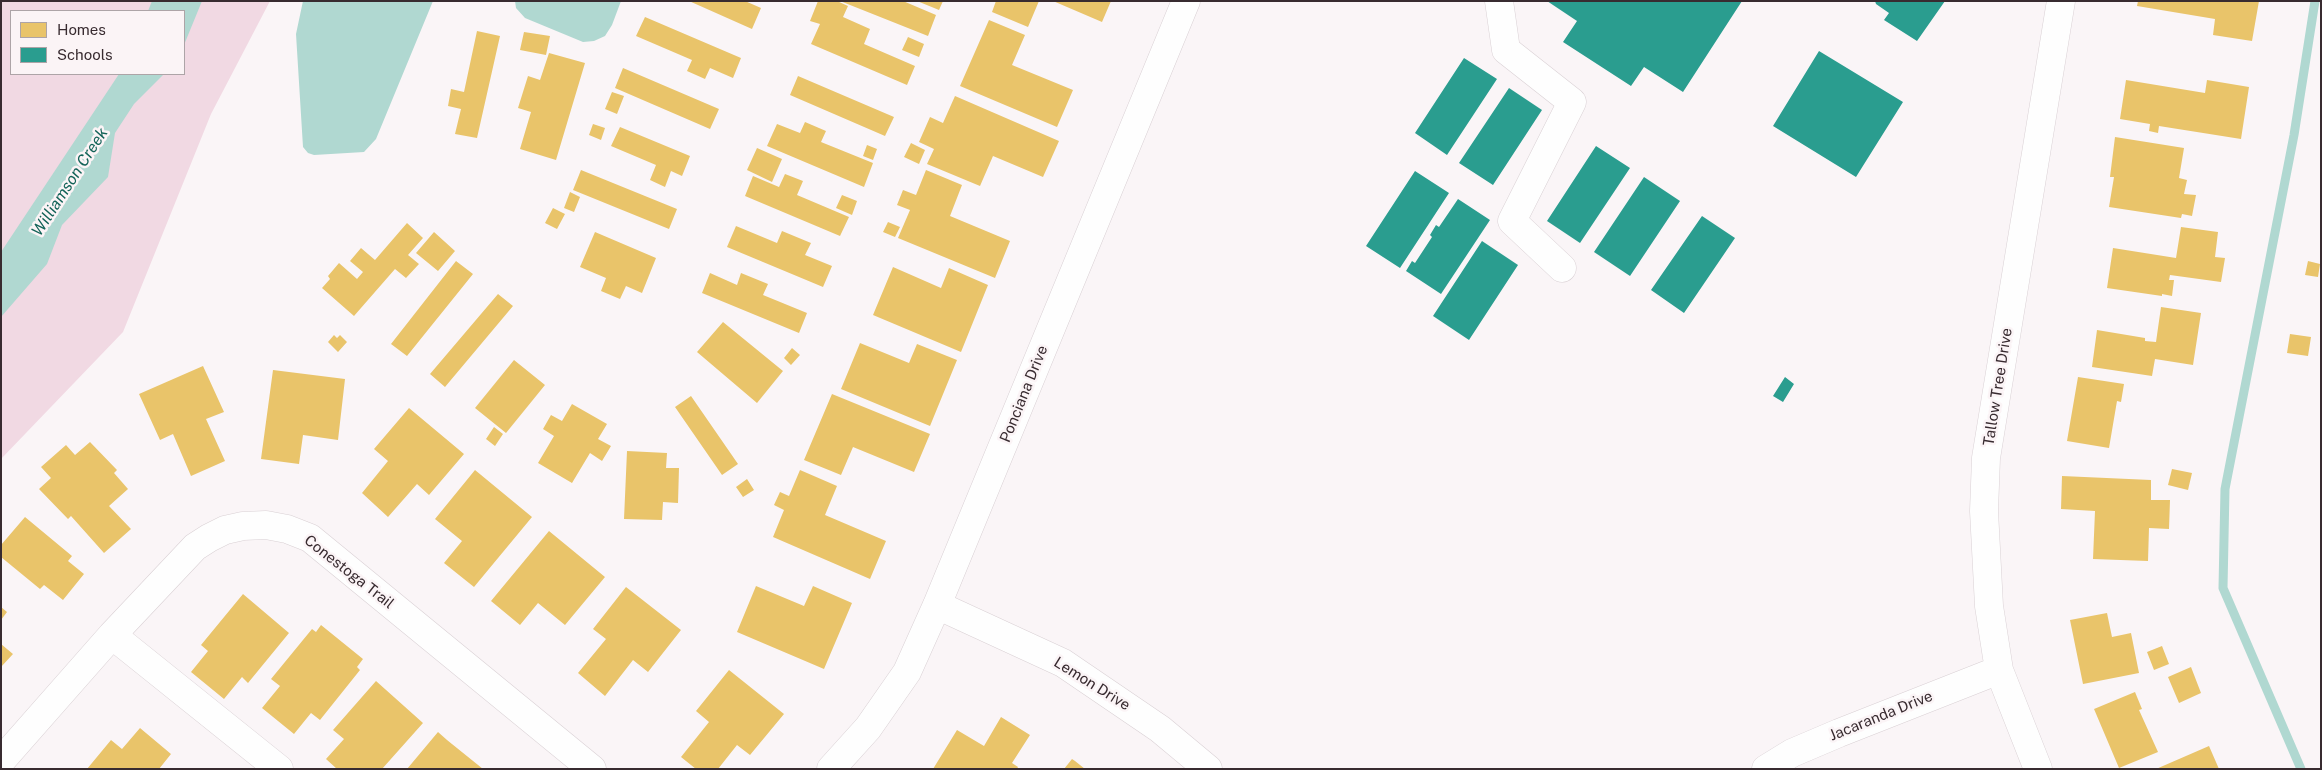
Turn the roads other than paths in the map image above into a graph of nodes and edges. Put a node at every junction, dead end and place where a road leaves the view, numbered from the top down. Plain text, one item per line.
1 (1186, 1) edge
2 (1499, 1) edge
3 (2061, 1) edge
4 (1562, 268) dead end
5 (936, 605) junction
6 (112, 635) junction
7 (1999, 670) junction
8 (1, 762) edge
9 (279, 769) edge
10 (592, 769) edge
11 (831, 769) edge
12 (1208, 769) edge
13 (1766, 769) edge
14 (2038, 769) edge

1 - 5 street, Ponciana Drive
2 - 4 street
3 - 7 street, Tallow Tree Drive
5 - 11 street, Ponciana Drive
5 - 12 street, Lemon Drive
6 - 8 street, Conestoga Trail
6 - 9 street
6 - 10 street, Conestoga Trail
7 - 13 street, Jacaranda Drive
7 - 14 street, Tallow Tree Drive

